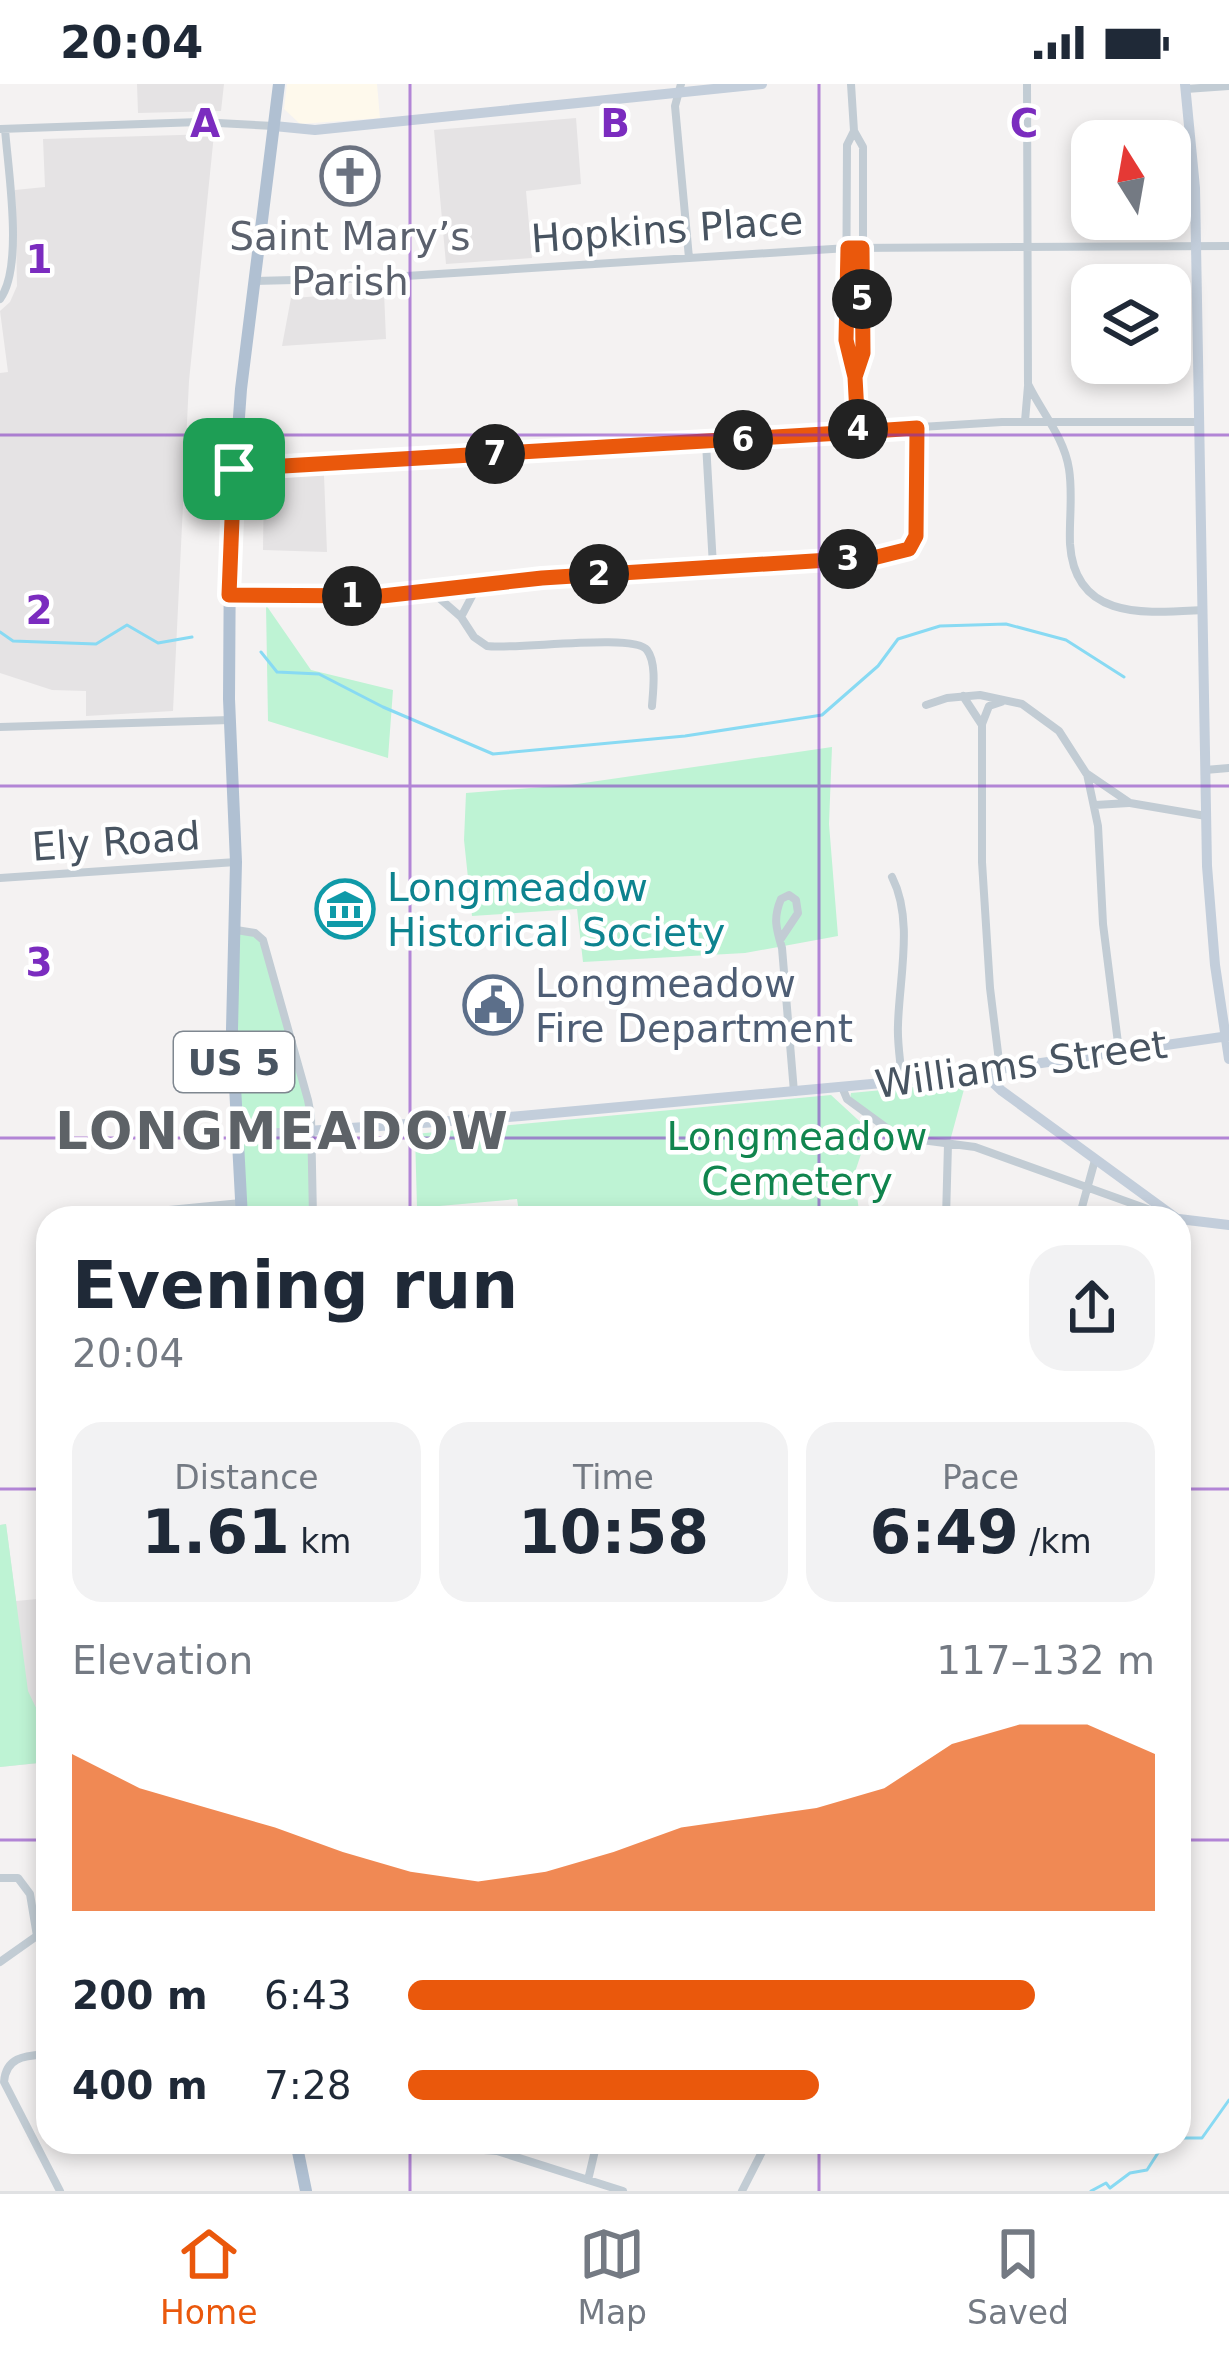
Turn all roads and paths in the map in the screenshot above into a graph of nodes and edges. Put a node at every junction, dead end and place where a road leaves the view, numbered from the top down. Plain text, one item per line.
1 (279, 84) edge
2 (762, 84) edge
3 (851, 84) edge
4 (1027, 84) edge
5 (1229, 86) edge
6 (1185, 87) edge
7 (680, 88) edge
8 (274, 126) junction
9 (3, 129) edge
10 (854, 131) junction
11 (1026, 246) junction
12 (1196, 246) junction
13 (1229, 247) edge
14 (848, 248) junction
15 (862, 248) junction
16 (689, 258) junction
17 (254, 281) junction
18 (0, 299) edge
19 (855, 377) junction
20 (1028, 384) junction
21 (1045, 420) junction
22 (1025, 421) junction
23 (1199, 422) junction
24 (917, 428) junction
25 (858, 432) junction
26 (706, 443) junction
27 (234, 469) junction
28 (713, 566) junction
29 (479, 583) junction
30 (431, 591) junction
31 (229, 595) junction
32 (1202, 610) junction
33 (461, 617) junction
34 (963, 695) junction
35 (1015, 702) junction
36 (926, 705) dead end
37 (652, 706) dead end
38 (230, 720) junction
39 (982, 725) junction
40 (0, 727) edge
41 (1229, 768) edge
42 (1205, 770) junction
43 (1086, 773) junction
44 (1130, 803) junction
45 (1095, 805) junction
46 (1206, 816) junction
47 (236, 862) junction
48 (892, 877) dead end
49 (0, 878) edge
50 (234, 930) junction
51 (780, 940) junction
52 (1227, 1036) edge
53 (1119, 1051) junction
54 (1229, 1059) edge
55 (1000, 1069) junction
56 (982, 1072) junction
57 (902, 1082) junction
58 (842, 1087) junction
59 (794, 1091) junction
60 (311, 1130) junction
61 (238, 1136) junction
62 (948, 1144) junction
63 (1095, 1160) junction
64 (1086, 1187) junction
65 (242, 1206) edge
66 (313, 1206) edge
67 (946, 1206) edge
68 (1082, 1206) edge
69 (1141, 1206) edge
70 (1158, 1206) edge
71 (1191, 1220) edge
72 (1229, 1225) edge
73 (0, 1878) edge
74 (36, 1927) edge
75 (36, 1937) edge
76 (0, 1962) edge
77 (36, 2056) edge
78 (36, 2144) edge
79 (41, 2154) edge
80 (298, 2154) edge
81 (506, 2154) edge
82 (594, 2154) edge
83 (761, 2154) edge
84 (588, 2180) junction
85 (60, 2191) edge
86 (306, 2191) edge
87 (622, 2191) edge
88 (742, 2191) edge

1 - 8 main road, US 5
2 - 7 main road
3 - 10 street
4 - 11 street
5 - 6 street
6 - 12 main road
7 - 8 main road
7 - 16 street
8 - 9 street
8 - 17 main road, US 5
9 - 18 street
10 - 14 street
10 - 15 street
11 - 12 street, Hopkins Place
11 - 15 street, Hopkins Place
11 - 20 street
12 - 13 street, Hopkins Place
12 - 23 main road
14 - 15 street, Hopkins Place
14 - 16 street, Hopkins Place
14 - 19 street
15 - 19 street
16 - 17 street, Hopkins Place
17 - 27 main road, US 5
19 - 25 street
20 - 21 street
20 - 22 street
21 - 22 street
21 - 23 street
21 - 32 street
22 - 24 street
23 - 32 main road
24 - 25 street
24 - 28 street
25 - 26 street
26 - 27 street
26 - 28 street
27 - 31 main road, US 5
28 - 29 street
29 - 30 street
29 - 33 street
30 - 31 street
30 - 33 street
31 - 38 main road, US 5
32 - 42 main road
33 - 37 street
34 - 35 street
34 - 36 street
34 - 39 street
35 - 39 street
35 - 43 street
38 - 40 street
38 - 47 main road, US 5
39 - 55 street
41 - 42 street
42 - 46 main road
43 - 44 street
43 - 45 street
44 - 45 street
44 - 46 street
45 - 53 street
46 - 52 main road
47 - 49 street, Ely Road
47 - 50 main road, US 5
48 - 57 street
50 - 60 street
50 - 61 main road, US 5
51 - 51 street
51 - 59 street
52 - 53 main road, Williams Street
52 - 54 main road
53 - 55 main road, Williams Street
55 - 56 main road, Williams Street
56 - 57 main road, Williams Street
56 - 63 main road
57 - 58 main road, Williams Street
58 - 59 main road, Williams Street
58 - 62 street
59 - 60 main road, Williams Street
60 - 61 main road, Williams Street
60 - 66 street
61 - 65 main road, US 5
62 - 64 street
62 - 67 street
63 - 64 street
63 - 70 main road
64 - 68 street
64 - 69 street
71 - 72 main road
73 - 74 street
75 - 76 street
77 - 78 street
79 - 85 street
80 - 86 main road
81 - 84 street
82 - 84 street
83 - 88 street
84 - 87 street

